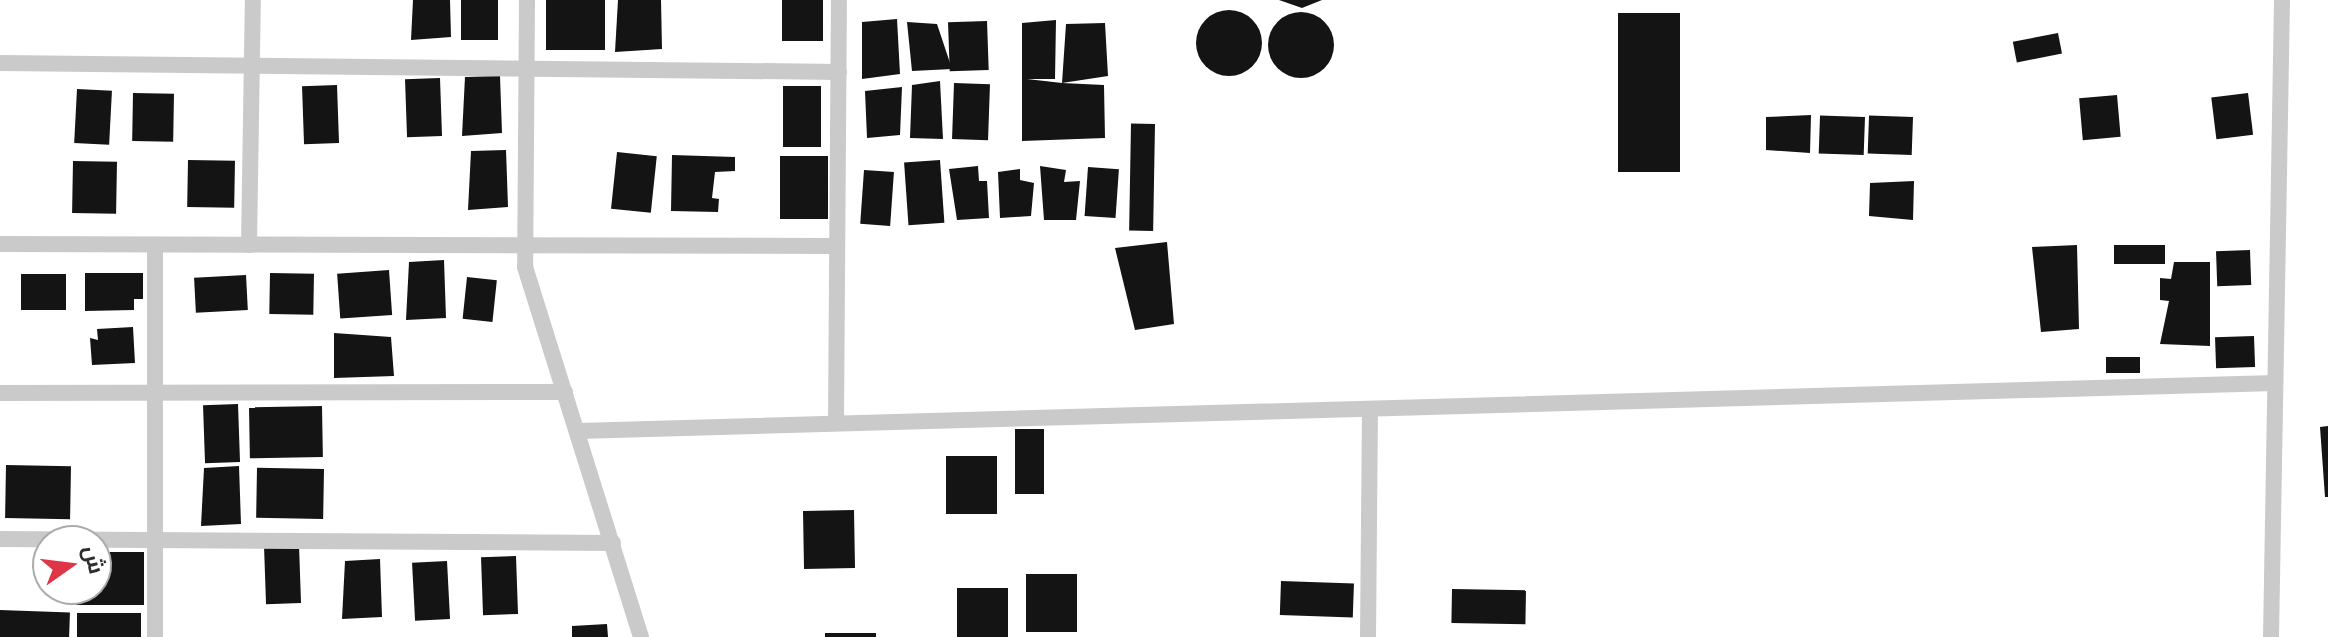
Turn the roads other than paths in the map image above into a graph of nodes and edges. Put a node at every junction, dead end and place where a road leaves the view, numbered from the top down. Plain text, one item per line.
1 (253, 0) edge
2 (527, 0) edge
3 (839, 0) edge
4 (2282, 0) edge
5 (0, 63) edge
6 (252, 66) junction
7 (526, 68) junction
8 (839, 72) junction
9 (524, 243) junction
10 (0, 244) edge
11 (249, 245) junction
12 (155, 246) junction
13 (837, 246) junction
14 (2275, 383) junction
15 (565, 392) junction
16 (0, 393) edge
17 (155, 393) junction
18 (1370, 409) junction
19 (836, 422) junction
20 (578, 431) junction
21 (0, 539) edge
22 (155, 540) junction
23 (613, 543) junction
24 (155, 637) edge
25 (641, 637) edge
26 (1368, 637) edge
27 (2271, 637) edge

1 - 6 street
2 - 7 street
3 - 8 street
4 - 14 street
5 - 6 street
6 - 7 street
6 - 11 street
7 - 8 street
7 - 9 street
8 - 13 street
9 - 11 street
9 - 13 street
9 - 15 street
10 - 12 street
11 - 12 street
12 - 17 street
13 - 19 street
14 - 18 street
14 - 27 street
15 - 17 street
15 - 20 street
16 - 17 street
17 - 22 street
18 - 19 street
18 - 26 street
19 - 20 street
20 - 23 street
21 - 22 street
22 - 23 street
22 - 24 street
23 - 25 street

